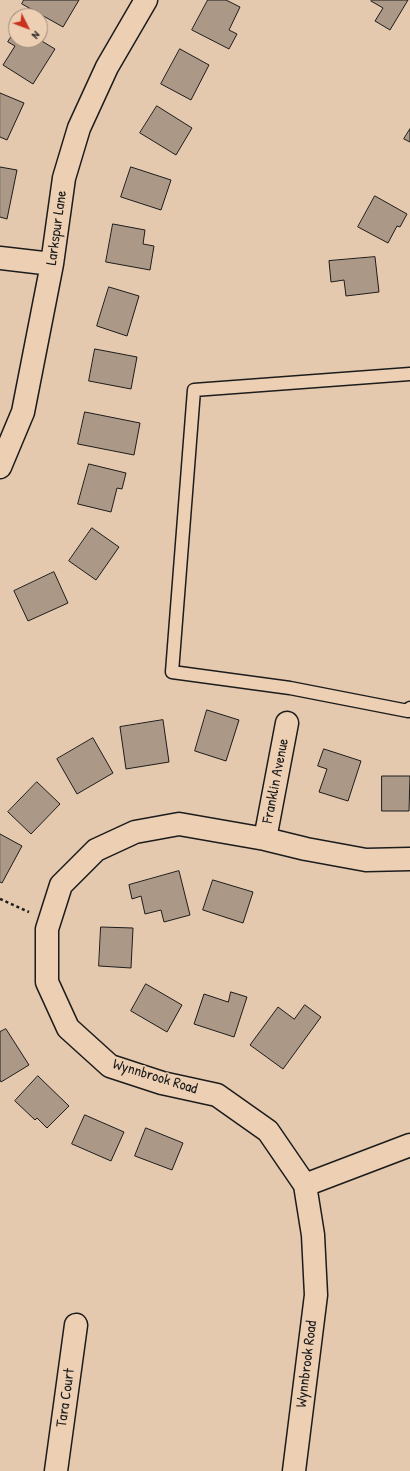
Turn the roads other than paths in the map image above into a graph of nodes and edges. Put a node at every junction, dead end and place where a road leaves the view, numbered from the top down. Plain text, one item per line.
1 (146, 0) edge
2 (0, 258) edge
3 (52, 264) junction
4 (410, 374) edge
5 (0, 467) edge
6 (410, 708) edge
7 (287, 723) dead end
8 (265, 839) junction
9 (410, 859) edge
10 (410, 1145) edge
11 (305, 1185) junction
12 (76, 1325) dead end
13 (56, 1471) edge
14 (294, 1471) edge

1 - 3 street, Larkspur Lane
2 - 3 street
3 - 5 street, Larkspur Lane
4 - 6 lane
7 - 8 street, Franklin Avenue
8 - 9 street, Wynnbrook Road
8 - 11 street, Wynnbrook Road
10 - 11 street
11 - 14 street, Wynnbrook Road
12 - 13 street, Tara Court

